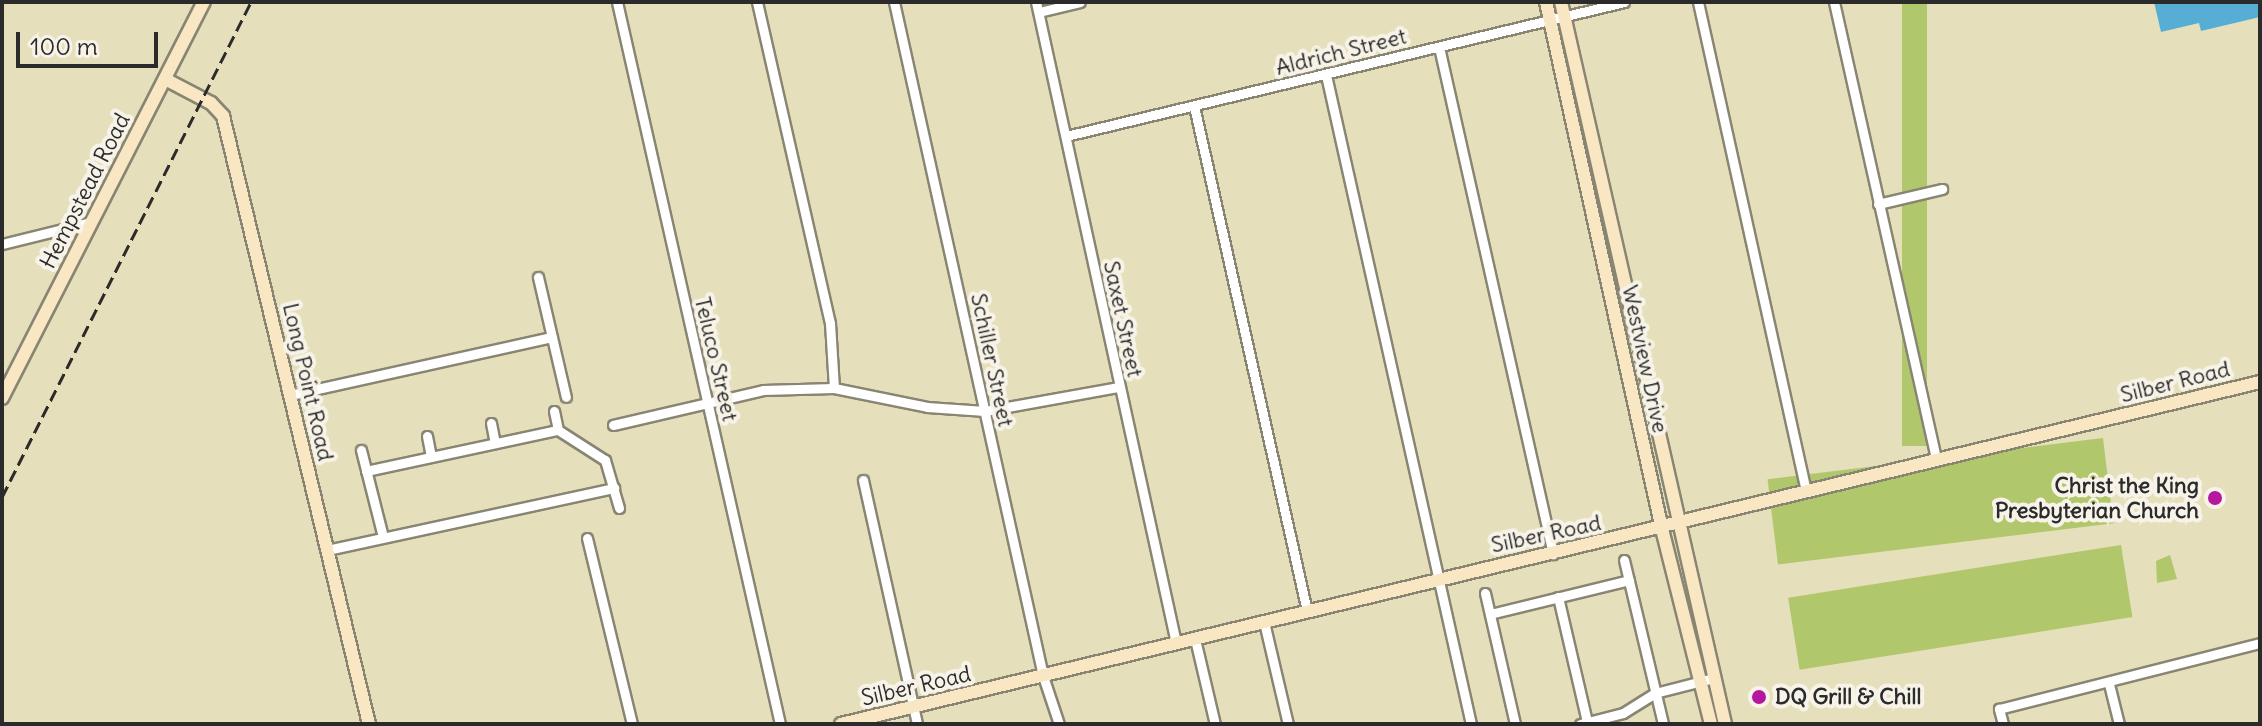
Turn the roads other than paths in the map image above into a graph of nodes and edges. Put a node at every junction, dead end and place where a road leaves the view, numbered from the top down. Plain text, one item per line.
1 (204, 2) edge
2 (617, 2) edge
3 (757, 2) edge
4 (894, 2) edge
5 (1080, 2) edge
6 (1546, 2) edge
7 (1561, 2) edge
8 (1624, 2) edge
9 (1698, 2) edge
10 (1834, 2) edge
11 (1037, 7) edge
12 (1564, 16) junction
13 (1550, 19) junction
14 (1439, 47) junction
15 (1326, 75) junction
16 (165, 79) junction
17 (1194, 106) junction
18 (1066, 136) junction
19 (1942, 189) dead end
20 (1602, 191) junction
21 (1588, 193) junction
22 (1878, 204) junction
23 (91, 222) junction
24 (2, 244) edge
25 (538, 277) dead end
26 (552, 337) junction
27 (1632, 359) junction
28 (2260, 382) edge
29 (1119, 387) junction
30 (834, 388) junction
31 (290, 395) junction
32 (566, 397) dead end
33 (2, 398) edge
34 (707, 403) junction
35 (554, 411) dead end
36 (985, 411) junction
37 (491, 423) dead end
38 (613, 425) dead end
39 (558, 430) junction
40 (427, 436) dead end
41 (495, 443) junction
42 (361, 450) dead end
43 (431, 457) junction
44 (1936, 457) junction
45 (366, 471) junction
46 (863, 480) dead end
47 (614, 488) junction
48 (1806, 491) junction
49 (619, 508) dead end
50 (1678, 526) junction
51 (1662, 529) junction
52 (383, 537) junction
53 (587, 538) dead end
54 (327, 550) junction
55 (1553, 554) junction
56 (1624, 560) dead end
57 (1438, 580) junction
58 (1629, 580) junction
59 (1485, 593) dead end
60 (1558, 597) junction
61 (1307, 611) junction
62 (1490, 614) junction
63 (1264, 622) junction
64 (1195, 639) junction
65 (1176, 643) junction
66 (2260, 643) edge
67 (1043, 676) junction
68 (1714, 678) junction
69 (1700, 681) junction
70 (2109, 684) junction
71 (1655, 693) junction
72 (913, 706) junction
73 (1584, 723) edge
74 (369, 724) edge
75 (632, 724) edge
76 (780, 724) edge
77 (841, 724) edge
78 (917, 724) edge
79 (1059, 724) edge
80 (1215, 724) edge
81 (1288, 724) edge
82 (1471, 724) edge
83 (1515, 724) edge
84 (1663, 724) edge
85 (1711, 724) edge
86 (1725, 724) edge
87 (2003, 724) edge
88 (2119, 724) edge

1 - 16 main road, Hempstead Road
2 - 34 street, Teluco Street
3 - 30 street
4 - 36 street, Schiller Street
5 - 11 street
6 - 13 main road, Westview Drive
7 - 12 main road, Westview Drive
8 - 12 street, Aldrich Street
9 - 48 street
10 - 22 street
11 - 18 street, Saxet Street
12 - 13 street, Aldrich Street
12 - 20 main road, Westview Drive
13 - 14 street, Aldrich Street
13 - 21 main road, Westview Drive
14 - 15 street, Aldrich Street
14 - 55 street
15 - 17 street, Aldrich Street
15 - 57 street
16 - 23 main road, Hempstead Road
16 - 31 main road, Long Point Road
17 - 18 street, Aldrich Street
17 - 61 street
18 - 29 street, Saxet Street
19 - 22 street
20 - 21 main road
20 - 27 main road, Westview Drive
21 - 27 main road, Westview Drive
22 - 44 street
23 - 24 street
23 - 33 main road, Hempstead Road
25 - 26 street
26 - 31 street
26 - 32 street
27 - 50 main road, Westview Drive
27 - 51 main road, Westview Drive
28 - 44 main road, Silber Road
29 - 36 street
29 - 65 street, Saxet Street
30 - 34 street
30 - 36 street
31 - 54 main road, Long Point Road
34 - 38 street
34 - 76 street, Teluco Street
35 - 39 street
36 - 67 street, Schiller Street
37 - 41 street
39 - 41 street
39 - 47 street
40 - 43 street
41 - 43 street
42 - 45 street
43 - 45 street
44 - 48 main road, Silber Road
45 - 52 street
46 - 72 street
47 - 49 street
47 - 52 street
48 - 50 main road, Silber Road
50 - 51 main road, Silber Road
50 - 68 main road, Westview Drive
51 - 55 main road, Silber Road
51 - 69 main road, Westview Drive
52 - 54 street
53 - 75 street
54 - 74 main road, Long Point Road
55 - 57 main road, Silber Road
56 - 58 street
57 - 61 main road, Silber Road
57 - 82 street
58 - 60 street
58 - 71 street
59 - 62 street
60 - 62 street
60 - 73 street
61 - 63 main road, Silber Road
62 - 83 street
63 - 64 main road, Silber Road
63 - 81 street
64 - 65 main road, Silber Road
64 - 80 street
65 - 67 main road, Silber Road
66 - 70 street
67 - 72 main road, Silber Road
67 - 79 street, Schiller Street
68 - 69 street
68 - 86 main road, Westview Drive
69 - 71 street
69 - 85 main road, Westview Drive
70 - 87 street
70 - 88 street
71 - 73 street
71 - 84 street
72 - 77 main road, Silber Road
72 - 78 street

